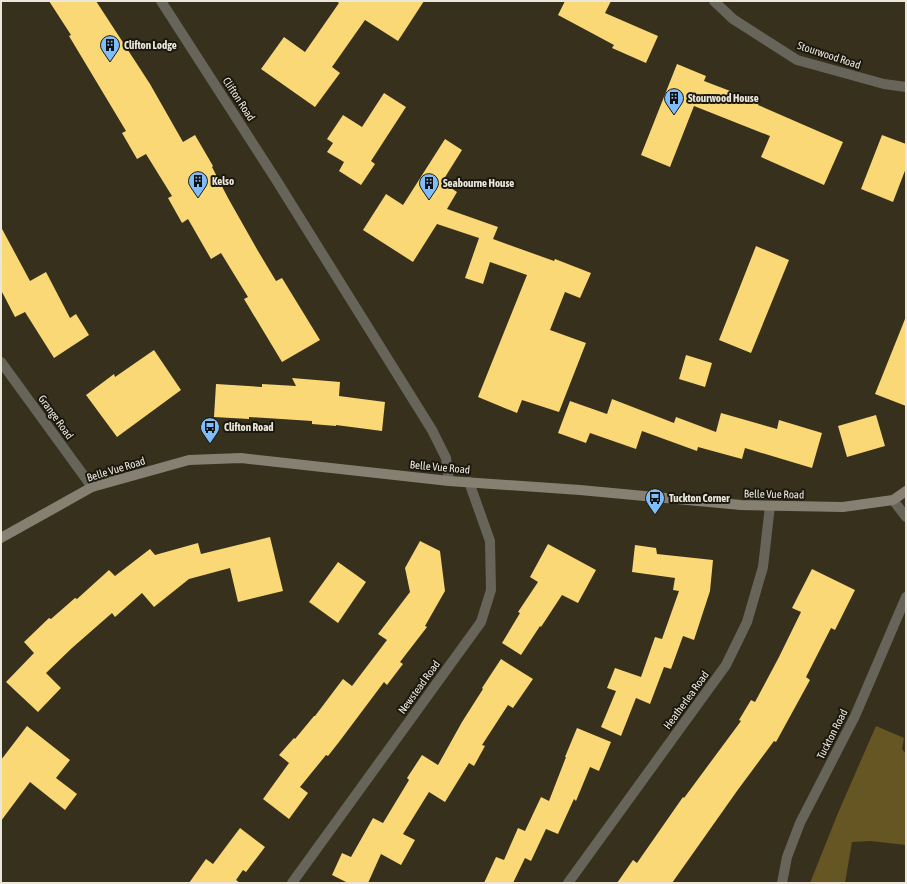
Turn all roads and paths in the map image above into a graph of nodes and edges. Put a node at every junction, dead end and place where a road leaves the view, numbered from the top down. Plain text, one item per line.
1 (161, 1) edge
2 (714, 1) edge
3 (906, 87) edge
4 (1, 362) edge
5 (449, 481) junction
6 (469, 482) junction
7 (92, 487) junction
8 (906, 491) edge
9 (893, 500) junction
10 (770, 506) junction
11 (906, 517) edge
12 (1, 538) edge
13 (906, 597) edge
14 (292, 883) edge
15 (568, 883) edge
16 (782, 883) edge

1 - 5 street, Clifton Road
2 - 3 street, Stourwood Road
4 - 7 street, Grange Road
5 - 6 main road, Belle Vue Road
5 - 7 main road, Belle Vue Road
6 - 10 main road, Belle Vue Road
6 - 14 street, Newstead Road
7 - 12 main road, Belle Vue Road
8 - 9 main road
9 - 10 main road, Belle Vue Road
9 - 11 street
10 - 15 street, Heatherlea Road
13 - 16 street, Tuckton Road

